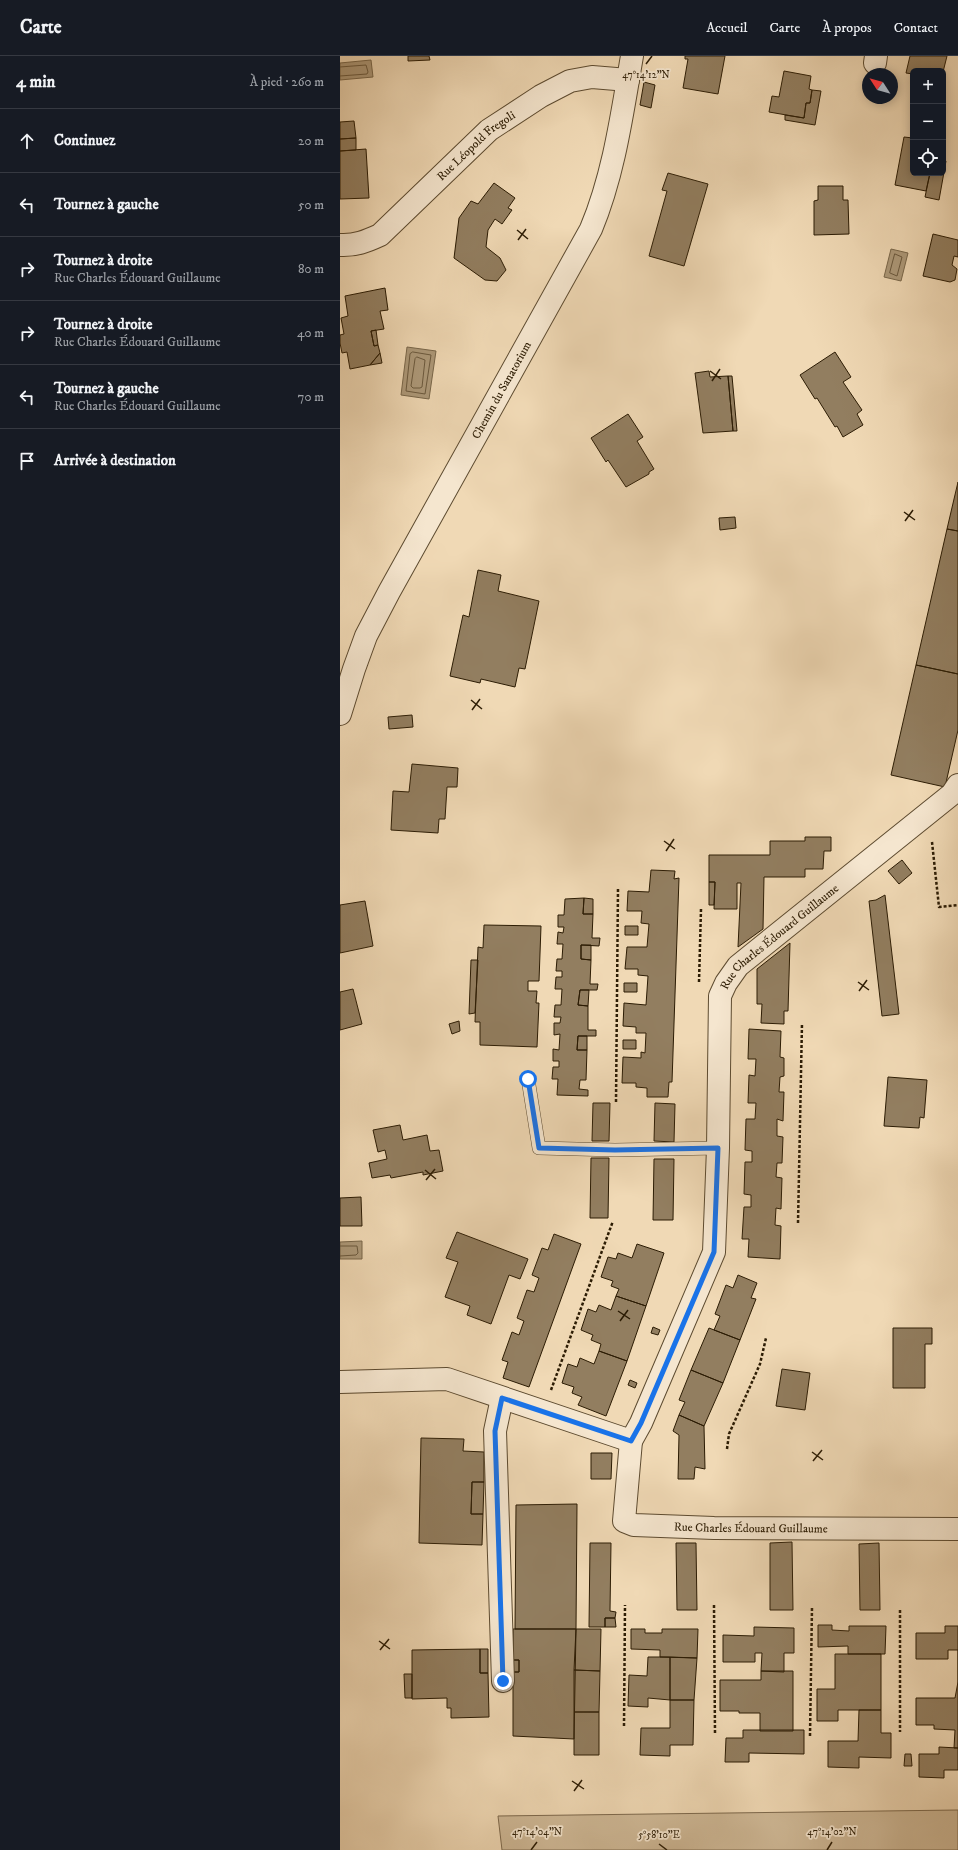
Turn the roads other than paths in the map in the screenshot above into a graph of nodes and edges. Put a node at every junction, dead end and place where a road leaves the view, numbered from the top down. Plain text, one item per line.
1 (632, 56) edge
2 (628, 80) junction
3 (340, 245) edge
4 (340, 714) edge
5 (958, 785) edge
6 (528, 1079) dead end
7 (718, 1148) junction
8 (340, 1382) edge
9 (502, 1398) junction
10 (631, 1441) junction
11 (958, 1529) edge
12 (503, 1681) dead end

1 - 2 street, Chemin du Sanatorium
2 - 3 street, Rue Léopold Fregoli
2 - 4 street, Chemin du Sanatorium
5 - 7 street, Rue Charles Édouard Guillaume
6 - 7 lane
7 - 10 street, Rue Charles Édouard Guillaume
8 - 9 street
9 - 10 street
9 - 12 street
10 - 11 street, Rue Charles Édouard Guillaume

